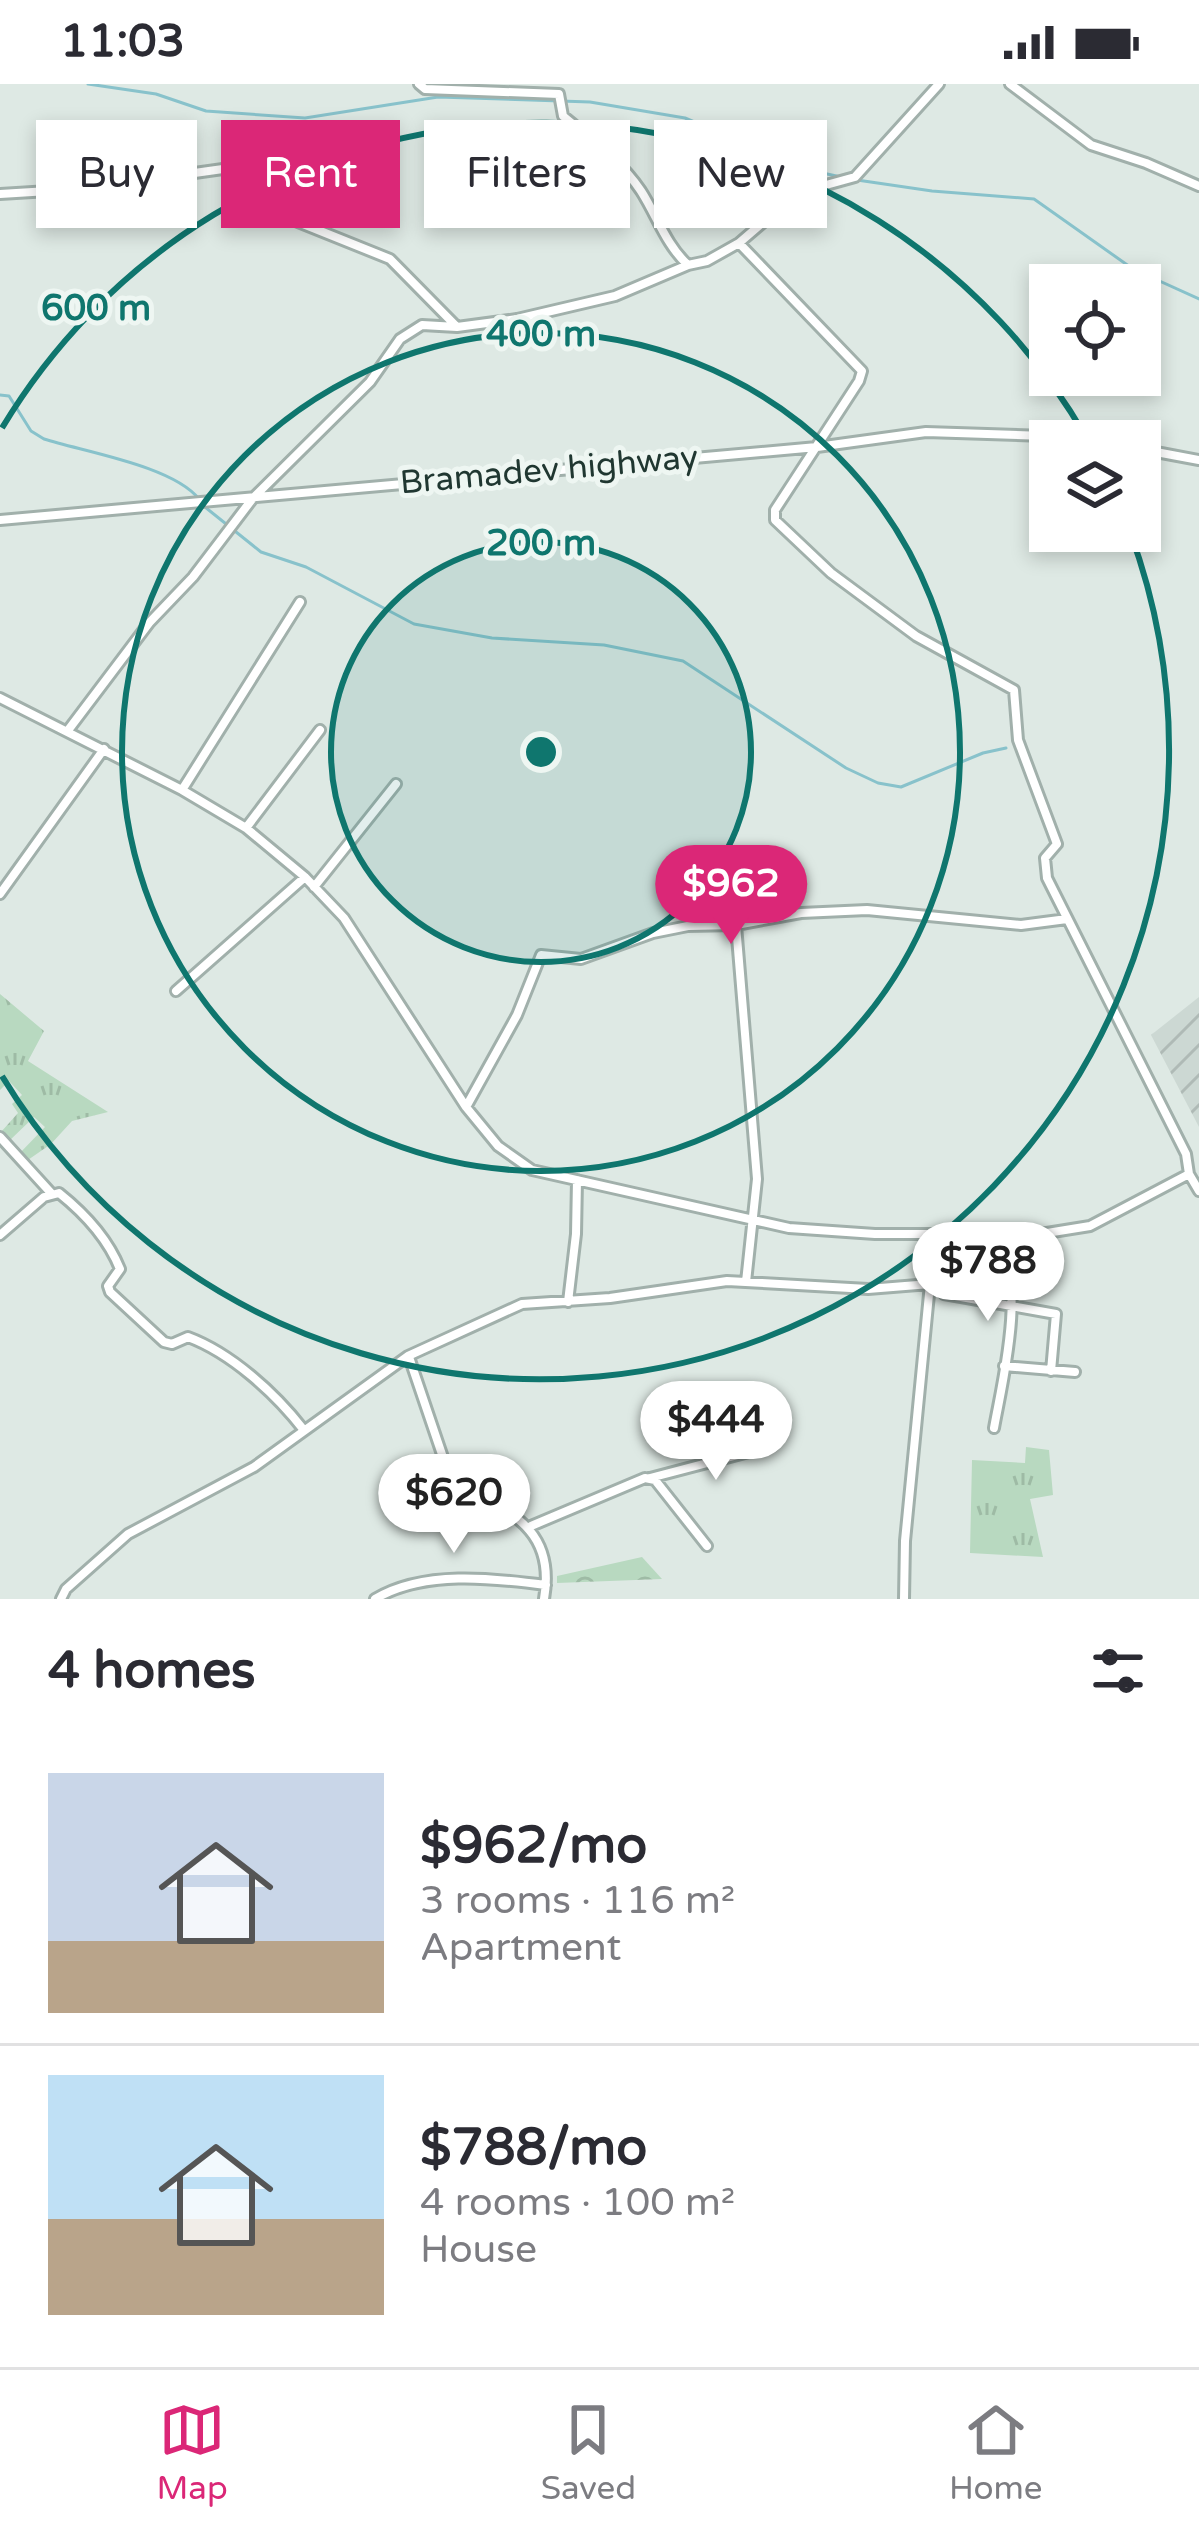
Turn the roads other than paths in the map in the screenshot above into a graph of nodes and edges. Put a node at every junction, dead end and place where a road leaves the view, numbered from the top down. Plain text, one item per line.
1 (419, 84) edge
2 (939, 84) edge
3 (1010, 84) edge
4 (1199, 186) edge
5 (0, 194) edge
6 (739, 243) junction
7 (688, 265) junction
8 (457, 327) junction
9 (1029, 437) edge
10 (817, 447) junction
11 (1161, 453) edge
12 (1199, 460) edge
13 (253, 498) junction
14 (0, 520) edge
15 (300, 602) dead end
16 (0, 698) edge
17 (69, 730) junction
18 (320, 730) dead end
19 (104, 749) junction
20 (396, 784) dead end
21 (182, 790) junction
22 (246, 828) junction
23 (305, 877) junction
24 (314, 887) junction
25 (0, 894) edge
26 (1066, 919) junction
27 (736, 926) junction
28 (176, 991) dead end
29 (466, 1107) junction
30 (0, 1137) edge
31 (1189, 1174) junction
32 (577, 1180) junction
33 (1199, 1191) edge
34 (51, 1193) junction
35 (755, 1222) junction
36 (0, 1235) edge
37 (998, 1241) junction
38 (746, 1282) junction
39 (934, 1283) junction
40 (568, 1301) junction
41 (1013, 1308) junction
42 (408, 1356) junction
43 (1004, 1366) junction
44 (1051, 1371) junction
45 (1075, 1372) dead end
46 (994, 1427) dead end
47 (303, 1429) junction
48 (772, 1446) dead end
49 (649, 1479) junction
50 (531, 1526) junction
51 (707, 1546) dead end
52 (546, 1585) junction
53 (61, 1599) edge
54 (375, 1599) edge
55 (544, 1599) edge
56 (904, 1599) edge

1 - 7 street
2 - 6 street
3 - 4 street
5 - 8 street
6 - 7 street
6 - 10 street
7 - 8 street
8 - 13 street
9 - 10 street, Bramadev highway
10 - 13 street, Bramadev highway
10 - 26 street
11 - 12 street
13 - 14 street, Bramadev highway
13 - 17 street
15 - 21 street
16 - 17 street
17 - 19 street
18 - 22 street
19 - 21 street
19 - 25 street
20 - 24 street
21 - 22 street
22 - 23 street
23 - 24 street
23 - 28 street
24 - 29 street
26 - 27 street
26 - 31 street
27 - 29 street
27 - 35 street
29 - 32 street
30 - 34 street
31 - 33 street
31 - 37 street
32 - 35 street
32 - 40 street
34 - 36 street
34 - 47 street
35 - 37 street
35 - 38 street
37 - 39 street
37 - 41 street
38 - 39 street
38 - 40 street
39 - 41 street
39 - 56 street
40 - 42 street
41 - 43 street
41 - 44 street
42 - 47 street
42 - 50 street
43 - 44 street
43 - 46 street
44 - 45 street
47 - 53 street
48 - 49 street
49 - 50 street
49 - 51 street
50 - 52 street
52 - 54 street
52 - 55 street

